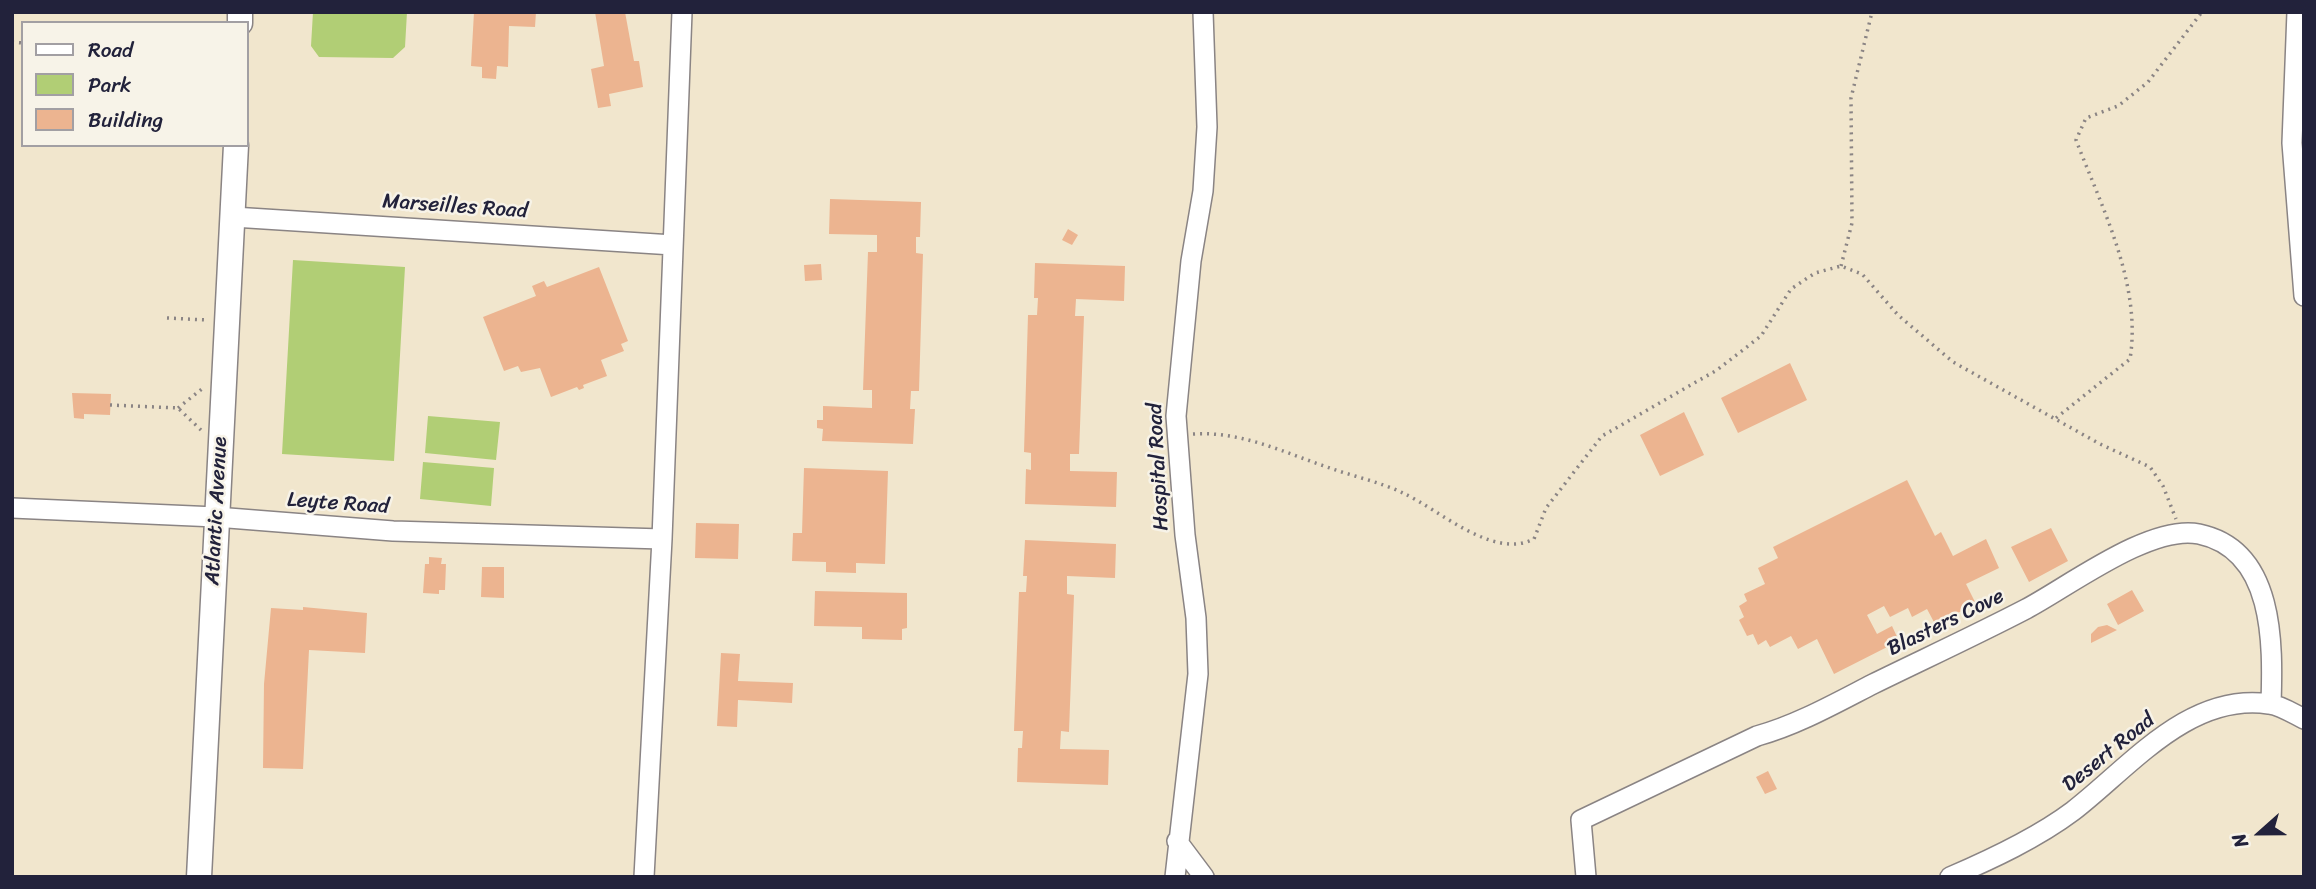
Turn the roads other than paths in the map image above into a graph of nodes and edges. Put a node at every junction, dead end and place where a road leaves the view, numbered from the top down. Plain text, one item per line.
1 (682, 12) edge
2 (1203, 12) edge
3 (2297, 12) edge
4 (236, 147) edge
5 (233, 217) junction
6 (673, 245) junction
7 (2304, 296) edge
8 (12, 508) edge
9 (216, 517) junction
10 (662, 539) junction
11 (2271, 704) junction
12 (2304, 719) edge
13 (1177, 842) junction
14 (199, 877) edge
15 (644, 877) edge
16 (1175, 877) edge
17 (1204, 877) edge
18 (1586, 877) edge
19 (1950, 877) edge

1 - 6 street
2 - 13 street, Hospital Road
3 - 7 street
4 - 5 street, Atlantic Avenue
5 - 6 street, Marseilles Road
5 - 9 street, Atlantic Avenue
6 - 10 street
8 - 9 street, Leyte Road
9 - 10 street, Leyte Road
9 - 14 street, Atlantic Avenue
10 - 15 street
11 - 12 street, Desert Road
11 - 18 street, Blasters Cove
11 - 19 street, Desert Road
13 - 16 street, Hospital Road
13 - 17 street

